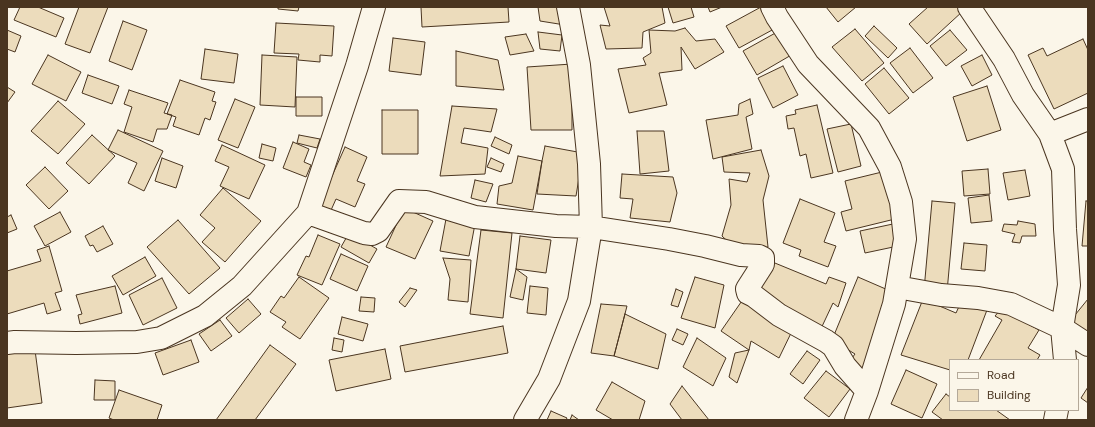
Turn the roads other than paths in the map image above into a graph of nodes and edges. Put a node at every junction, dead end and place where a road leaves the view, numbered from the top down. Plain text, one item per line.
1 (374, 7) edge
2 (568, 7) edge
3 (772, 7) edge
4 (969, 7) edge
5 (1088, 118) edge
6 (1050, 134) junction
7 (308, 213) junction
8 (591, 226) junction
9 (897, 287) junction
10 (1062, 328) junction
11 (7, 343) edge
12 (1088, 345) edge
13 (1065, 359) edge
14 (867, 391) junction
15 (525, 420) edge
16 (856, 420) edge

1 - 7 street
2 - 8 street
3 - 9 street
4 - 6 street
5 - 6 street
6 - 10 street
7 - 8 street
7 - 11 street
8 - 14 street
8 - 15 street
9 - 10 street
9 - 14 street
10 - 12 street
10 - 13 street
14 - 16 street

